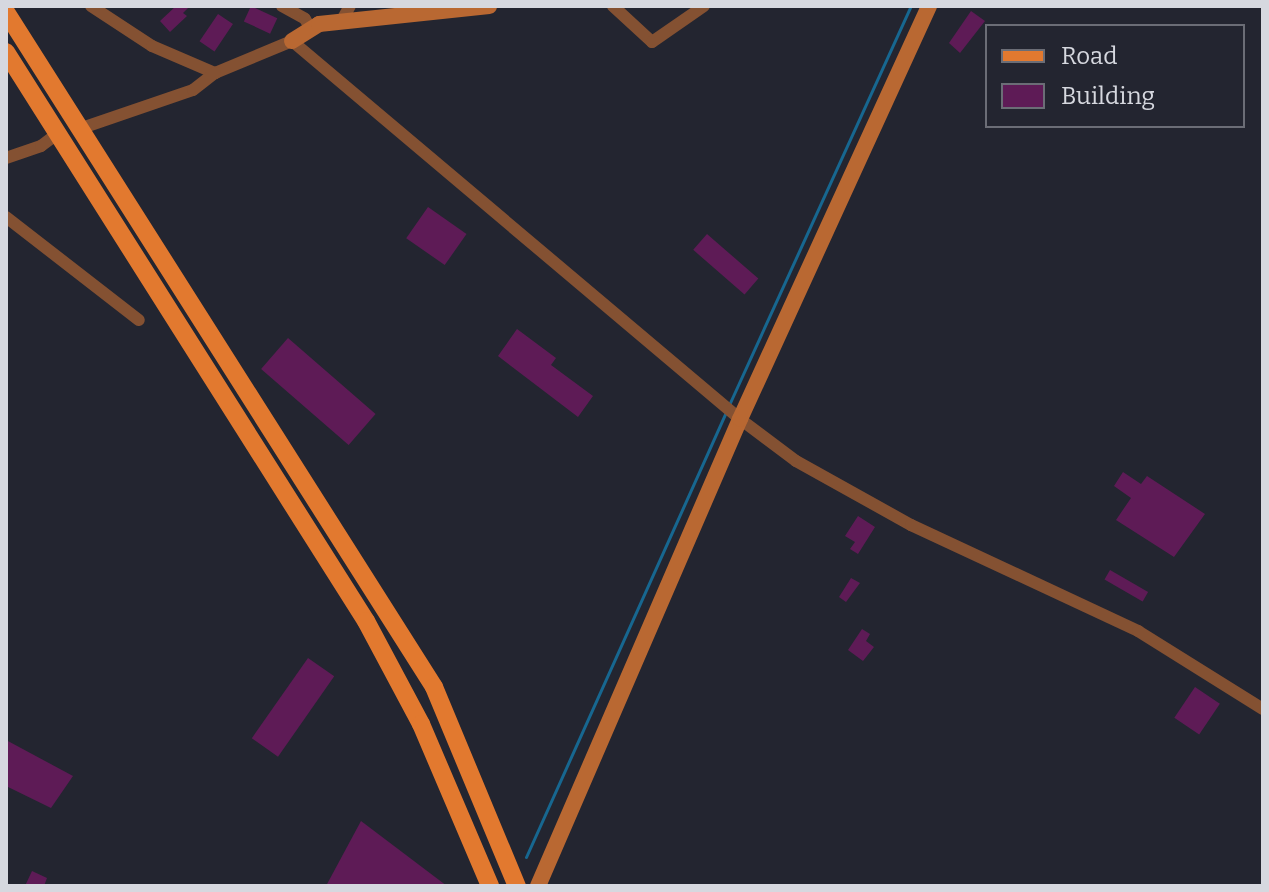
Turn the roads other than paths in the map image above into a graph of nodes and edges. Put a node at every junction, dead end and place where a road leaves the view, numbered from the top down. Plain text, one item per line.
1 (91, 6) edge
2 (282, 6) edge
3 (350, 6) edge
4 (489, 6) edge
5 (613, 6) edge
6 (704, 6) edge
7 (929, 6) edge
8 (6, 12) edge
9 (341, 22) junction
10 (311, 29) junction
11 (292, 41) junction
12 (6, 52) edge
13 (215, 73) junction
14 (79, 129) junction
15 (58, 133) junction
16 (6, 158) edge
17 (6, 217) edge
18 (139, 320) dead end
19 (740, 419) junction
20 (1263, 709) edge
21 (490, 886) edge
22 (517, 886) edge
23 (538, 886) edge

1 - 13 street
2 - 10 street
3 - 9 street
4 - 9 street
5 - 6 street
7 - 19 street
8 - 14 main road
9 - 10 street
10 - 11 street
11 - 13 street
11 - 19 street
12 - 15 main road
13 - 14 street
14 - 22 main road
15 - 16 street
15 - 21 main road
17 - 18 street
19 - 20 street
19 - 23 street

